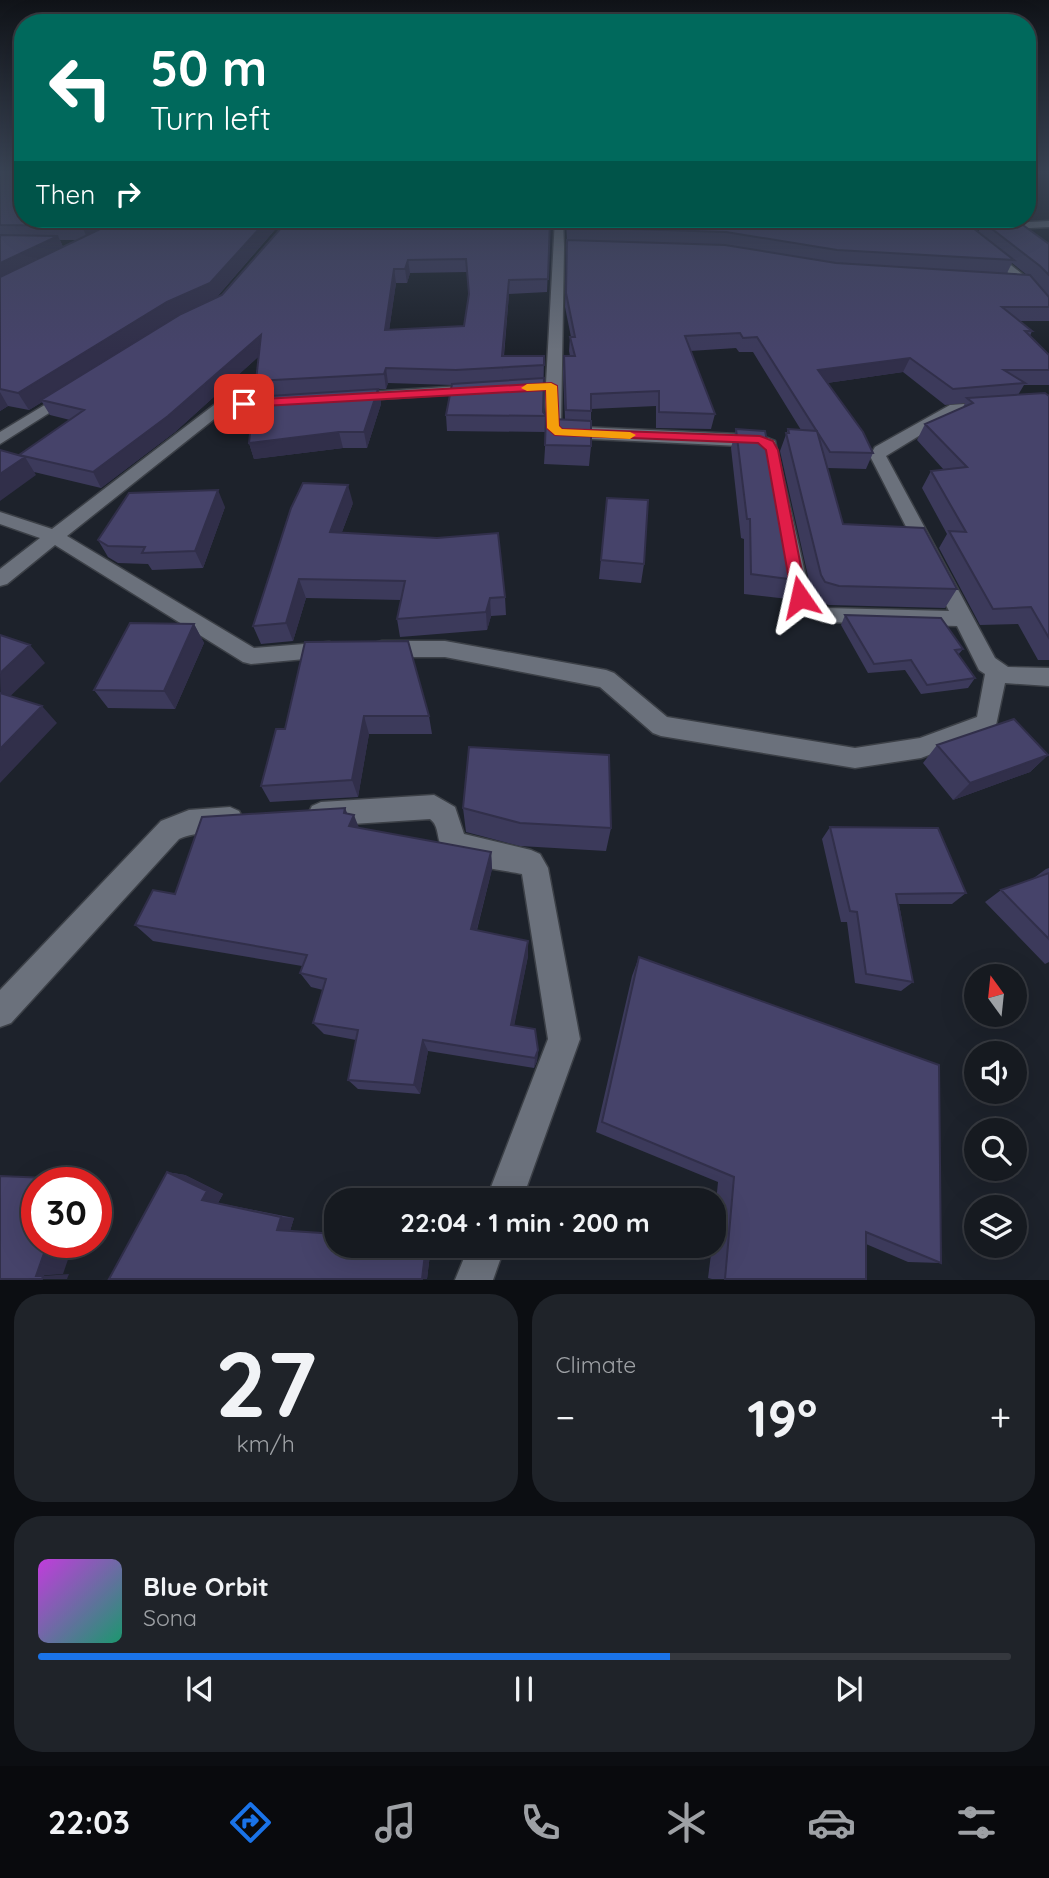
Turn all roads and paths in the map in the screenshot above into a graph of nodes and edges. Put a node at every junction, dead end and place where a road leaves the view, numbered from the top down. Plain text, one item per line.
1 (560, 231) edge
2 (971, 231) edge
3 (1000, 281) edge
4 (1030, 287) junction
5 (1049, 292) edge
6 (1049, 309) edge
7 (78, 388) edge
8 (488, 389) edge
9 (341, 397) edge
10 (300, 400) edge
11 (1049, 402) edge
12 (0, 439) edge
13 (0, 518) edge
14 (55, 537) junction
15 (0, 579) edge
16 (963, 619) junction
17 (996, 672) junction
18 (1049, 677) edge
19 (297, 815) edge
20 (256, 818) edge
21 (0, 1012) edge
22 (508, 1188) edge
23 (482, 1258) edge
24 (474, 1279) edge

1 - 16 street
2 - 4 street
3 - 4 street
4 - 5 street
4 - 6 street
7 - 12 street
8 - 9 street
10 - 14 street
11 - 16 street
13 - 14 street
14 - 15 street
14 - 17 street
16 - 17 street
17 - 18 street
19 - 22 street
20 - 21 street
23 - 24 street

